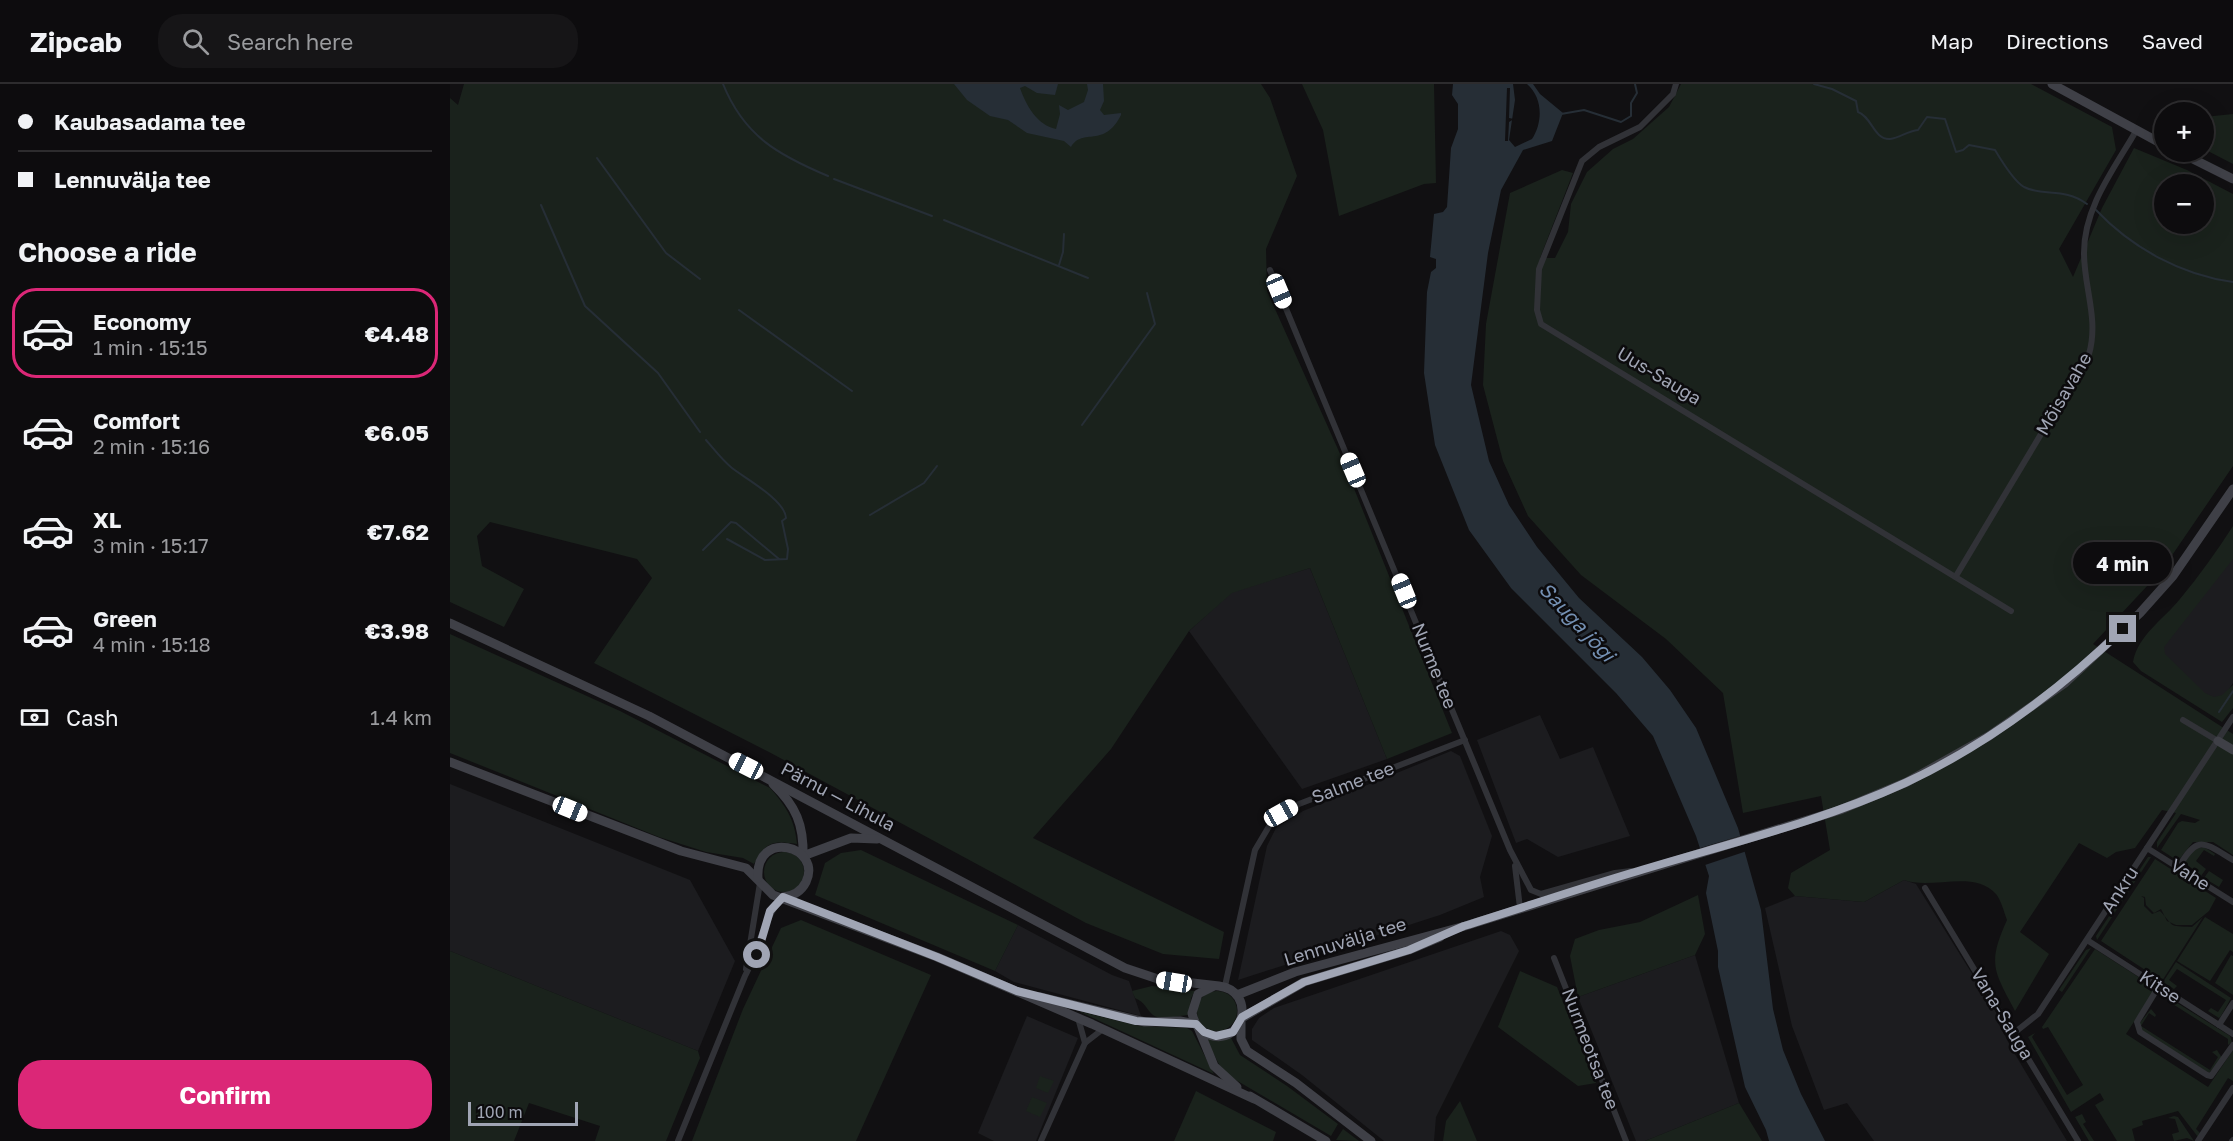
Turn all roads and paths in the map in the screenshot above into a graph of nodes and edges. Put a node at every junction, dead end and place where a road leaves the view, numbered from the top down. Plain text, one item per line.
1 (1676, 84) edge
2 (2052, 84) edge
3 (2136, 131) junction
4 (2154, 139) edge
5 (2199, 162) edge
6 (2233, 179) edge
7 (1270, 270) dead end
8 (2233, 489) edge
9 (1956, 576) junction
10 (2011, 611) dead end
11 (450, 623) edge
12 (2233, 717) edge
13 (2183, 720) dead end
14 (1465, 740) junction
15 (2218, 741) junction
16 (2233, 750) edge
17 (450, 762) edge
18 (765, 776) junction
19 (888, 842) junction
20 (2147, 848) junction
21 (803, 856) junction
22 (2233, 860) edge
23 (1515, 862) junction
24 (2178, 868) junction
25 (1639, 870) junction
26 (759, 881) junction
27 (1925, 888) dead end
28 (1531, 890) junction
29 (783, 897) junction
30 (2233, 903) edge
31 (1525, 907) junction
32 (1464, 926) junction
33 (2087, 940) junction
34 (1554, 958) dead end
35 (745, 976) junction
36 (1214, 986) junction
37 (1225, 986) junction
38 (2159, 986) junction
39 (1017, 991) junction
40 (1237, 994) junction
41 (2233, 1003) edge
42 (1078, 1017) junction
43 (1242, 1019) junction
44 (1197, 1025) junction
45 (2219, 1025) junction
46 (1103, 1029) junction
47 (2014, 1033) junction
48 (2233, 1034) edge
49 (1084, 1043) junction
50 (2233, 1045) edge
51 (2233, 1088) edge
52 (1254, 1099) junction
53 (678, 1141) edge
54 (1041, 1141) edge
55 (1326, 1141) edge
56 (1371, 1141) edge
57 (1626, 1141) edge
58 (2078, 1141) edge
59 (2198, 1141) edge

1 - 9 street, Uus-Sauga
2 - 3 main road
3 - 4 main road
3 - 9 street, Mõisavahe
5 - 6 main road
7 - 14 street, Nurme tee
8 - 25 main road, Lennuvälja tee
9 - 10 street, Uus-Sauga
11 - 18 main road, Pärnu — Lihula
12 - 15 street, Ankru
13 - 15 street
14 - 23 street, Nurme tee
14 - 37 street, Salme tee
15 - 16 main road
15 - 20 street, Ankru
17 - 26 main road
18 - 19 main road, Pärnu — Lihula
18 - 21 main road
19 - 21 main road
19 - 36 main road, Pärnu — Lihula
20 - 24 street, Vahe
20 - 33 street, Ankru
21 - 26 main road
21 - 29 main road
22 - 24 street
23 - 28 street, Nurme tee
23 - 31 street, Nurme tee
24 - 30 street, Vahe
25 - 28 street
25 - 31 main road, Lennuvälja tee
26 - 29 main road
26 - 35 street
27 - 47 street, Vana-Sauga
28 - 31 street
29 - 35 street
29 - 39 main road
31 - 32 main road, Lennuvälja tee
32 - 40 main road, Lennuvälja tee
32 - 43 main road, Lennuvälja tee
33 - 38 street, Kitse
33 - 47 street, Ankru
34 - 57 street, Nurmeotsa tee
35 - 53 street
36 - 37 main road
36 - 44 main road
37 - 40 main road
38 - 45 street, Kitse
38 - 50 street
39 - 42 main road
39 - 44 main road
40 - 43 main road
41 - 45 street
42 - 46 main road
42 - 49 street
43 - 44 main road
43 - 56 main road
44 - 52 main road
45 - 48 street, Kitse
46 - 49 street
46 - 52 main road
47 - 58 street, Vana-Sauga
49 - 54 street
51 - 59 street
52 - 55 main road

